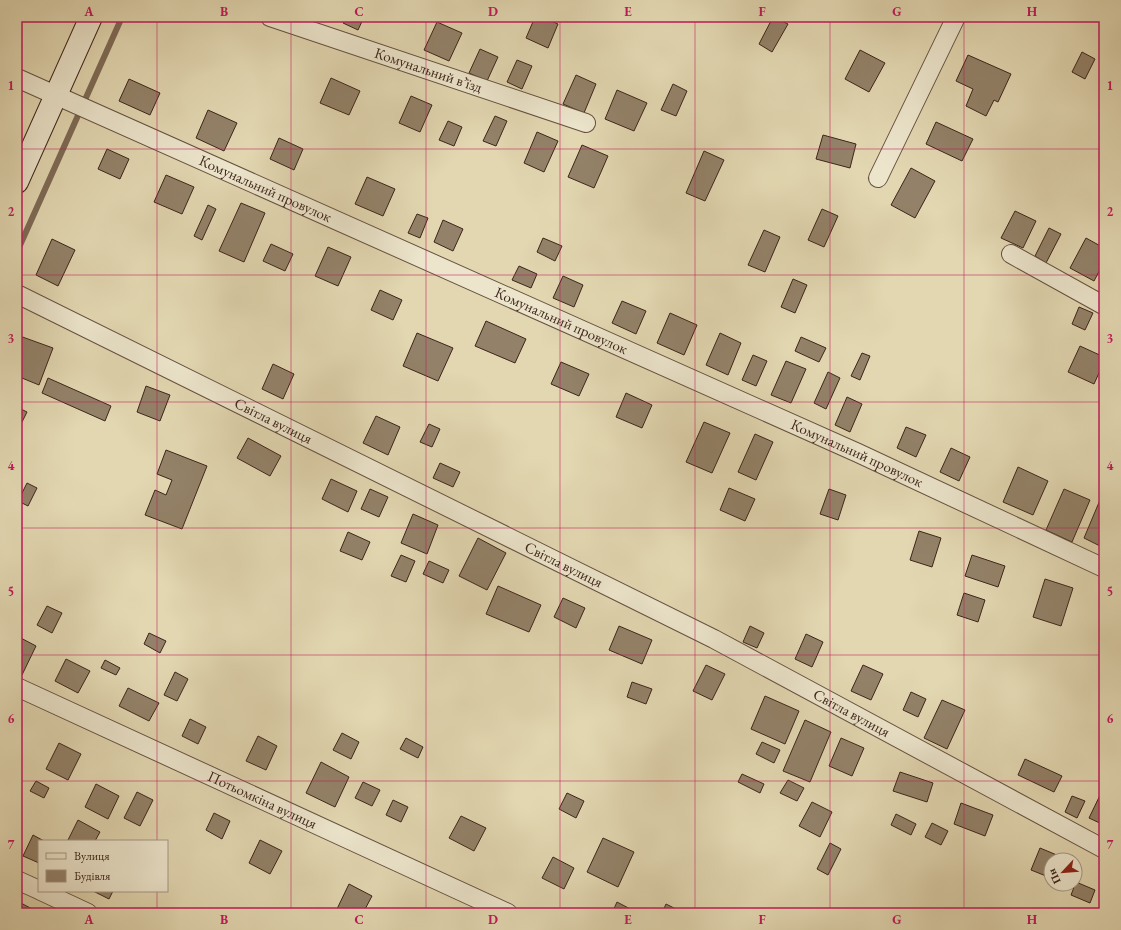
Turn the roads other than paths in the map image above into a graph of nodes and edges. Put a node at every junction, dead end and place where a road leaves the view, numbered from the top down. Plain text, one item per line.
1 (91, 17) edge
2 (270, 17) edge
3 (956, 17) edge
4 (17, 78) edge
5 (56, 95) junction
6 (586, 123) dead end
7 (878, 178) dead end
8 (17, 182) edge
9 (1011, 254) dead end
10 (17, 294) edge
11 (1104, 303) edge
12 (1104, 568) edge
13 (17, 686) edge
14 (1104, 849) edge
15 (17, 880) edge
16 (38, 890) edge
17 (42, 892) edge
18 (88, 913) edge
19 (508, 913) edge

1 - 5 main road
2 - 6 street, Комунальний в’їзд
3 - 7 street
4 - 5 street, Комунальний провулок
5 - 8 main road
5 - 12 street, Комунальний провулок
9 - 11 street
10 - 14 street, Світла вулиця
13 - 19 street, Потьомкіна вулиця
15 - 16 street
17 - 18 street

